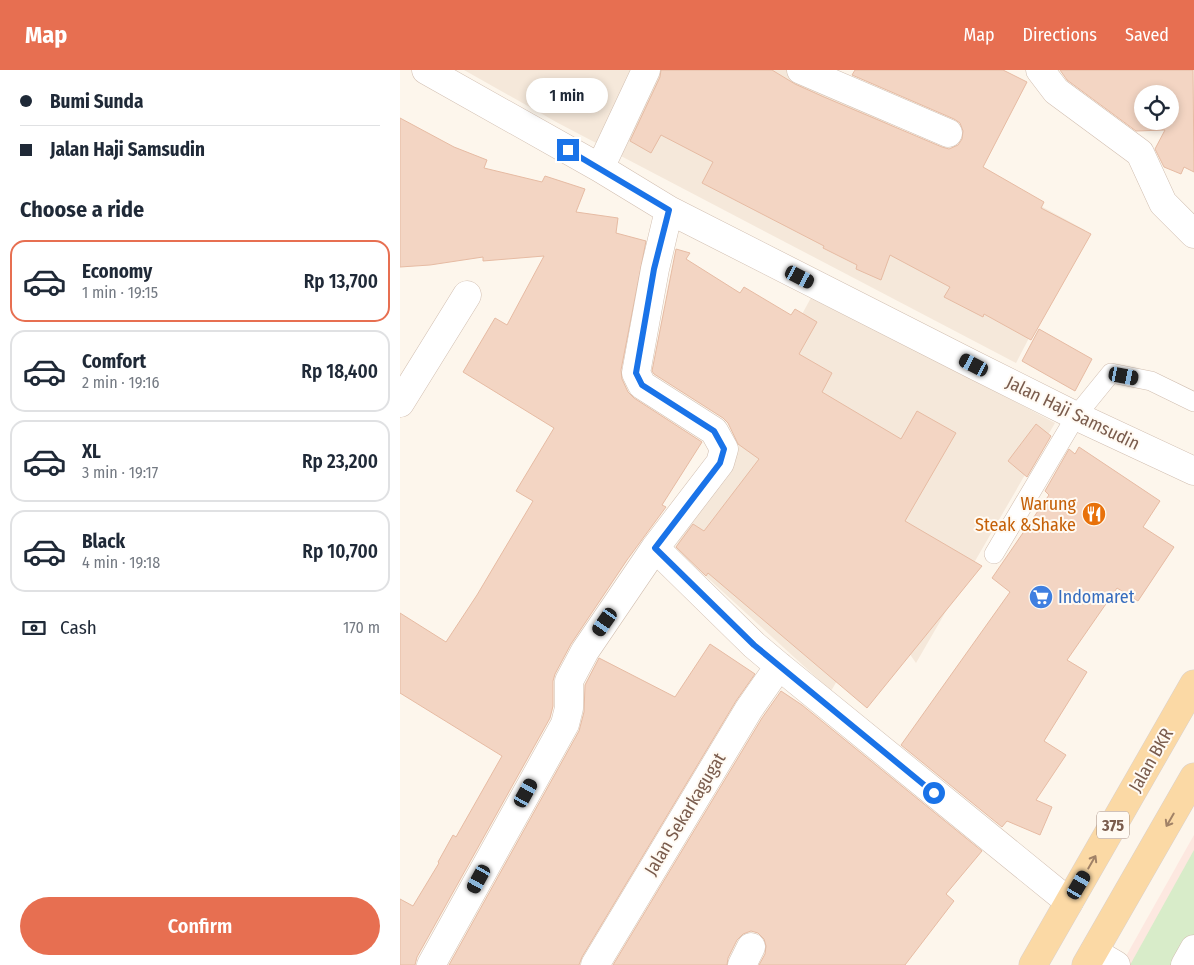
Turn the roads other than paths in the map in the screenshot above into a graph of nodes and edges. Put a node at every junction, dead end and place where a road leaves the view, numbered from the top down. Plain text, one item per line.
1 (426, 70) edge
2 (646, 70) edge
3 (801, 70) edge
4 (1040, 70) edge
5 (948, 133) dead end
6 (600, 168) junction
7 (669, 210) junction
8 (1194, 234) edge
9 (467, 296) dead end
10 (1194, 402) edge
11 (400, 403) edge
12 (1076, 416) junction
13 (1194, 471) edge
14 (655, 548) junction
15 (994, 554) dead end
16 (779, 666) junction
17 (1194, 684) edge
18 (1194, 777) edge
19 (1069, 902) junction
20 (1194, 949) edge
21 (1099, 961) edge
22 (431, 965) edge
23 (595, 965) edge
24 (1033, 965) edge
25 (1184, 965) edge

1 - 6 street, Jalan Haji Samsudin
2 - 6 street
3 - 5 street
4 - 8 street
6 - 7 street, Jalan Haji Samsudin
7 - 12 street, Jalan Haji Samsudin
7 - 14 street
9 - 11 street
10 - 12 lane
12 - 13 street, Jalan Haji Samsudin
12 - 15 lane
14 - 16 street
14 - 22 street
16 - 19 street
16 - 23 street, Jalan Sekarkagugat
19 -> 17 main road, Jalan BKR / 375
18 -> 21 main road, 375
19 - 24 main road, Jalan BKR / 375
20 - 25 street

